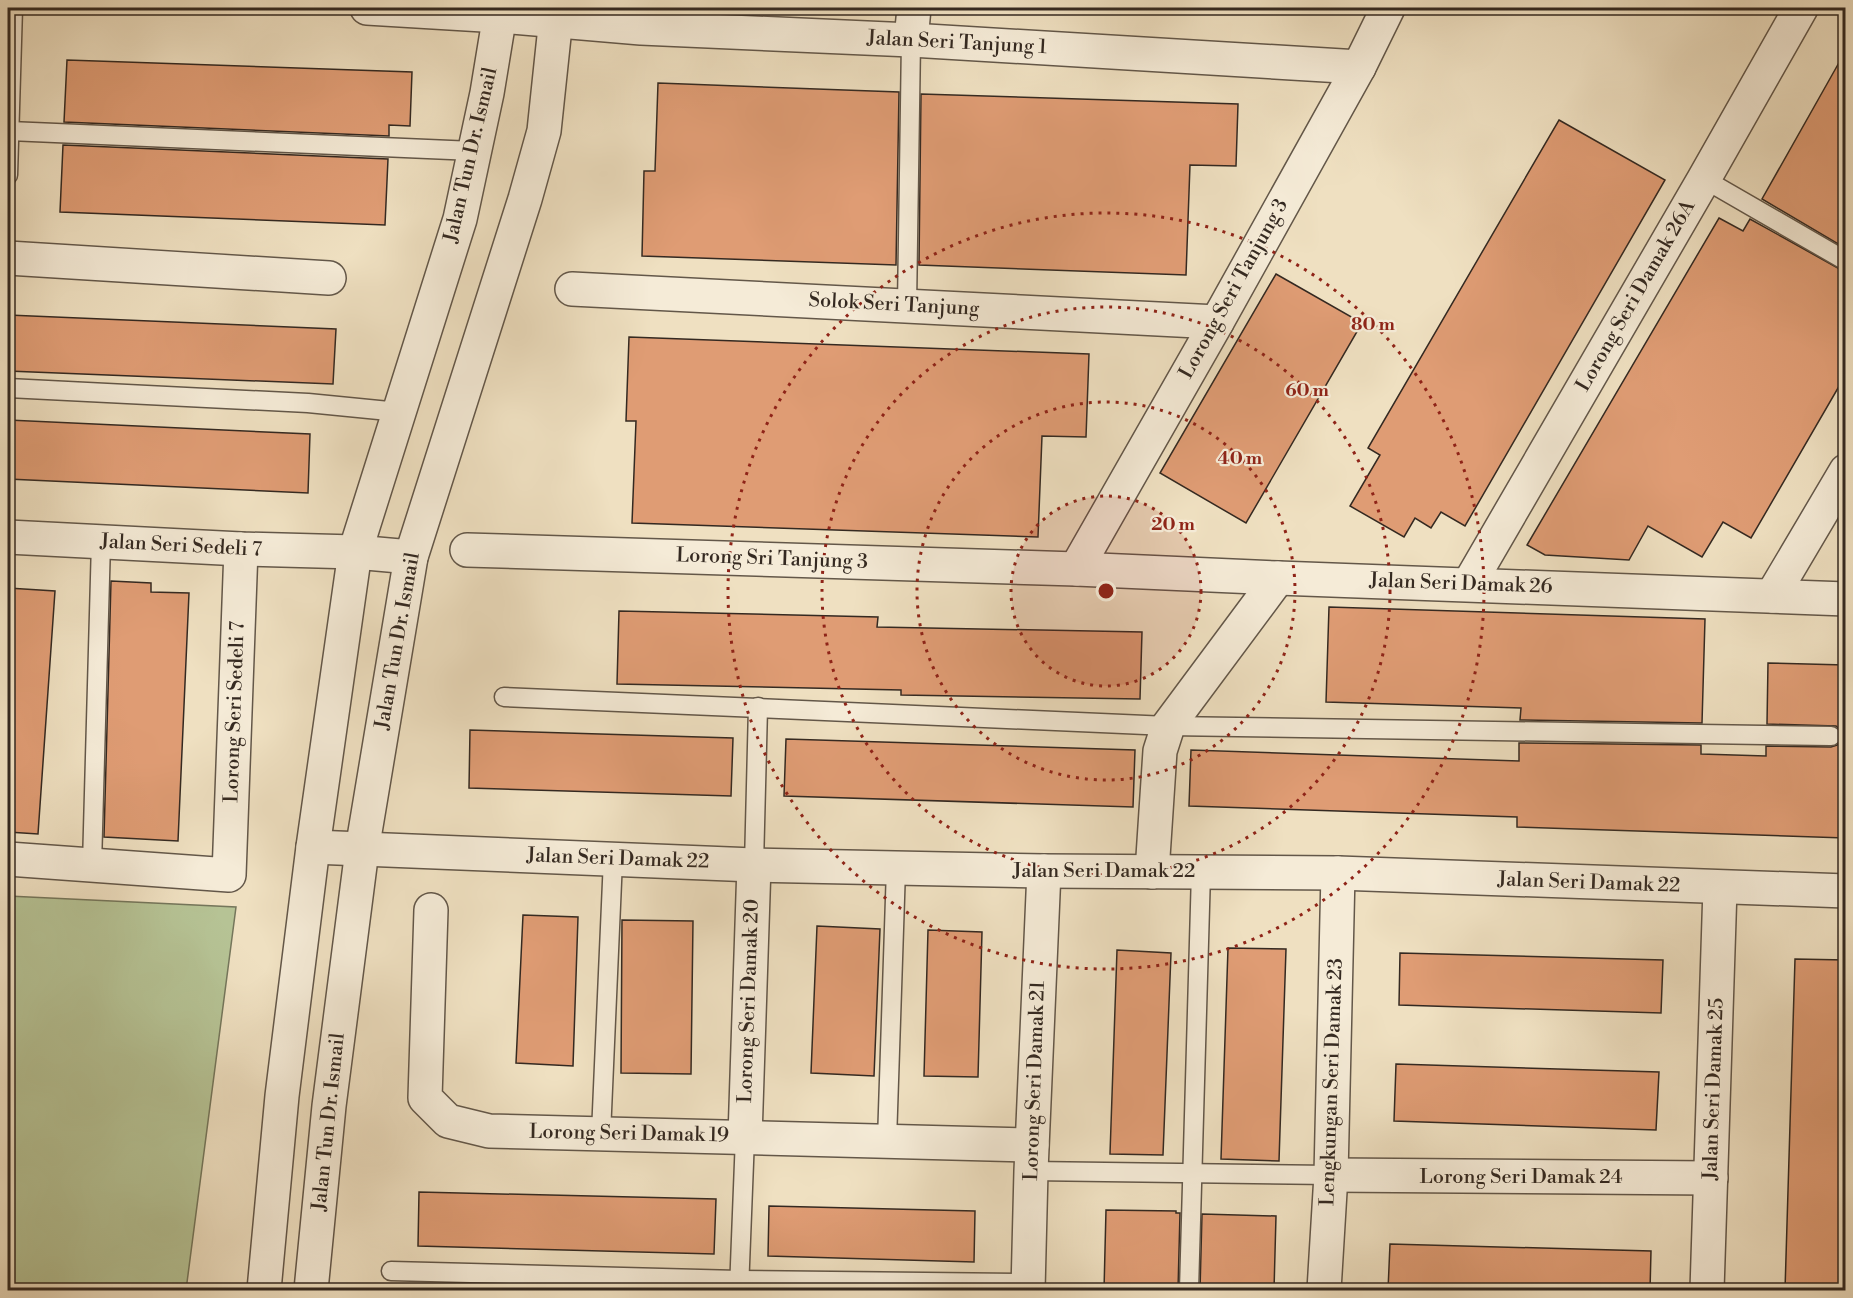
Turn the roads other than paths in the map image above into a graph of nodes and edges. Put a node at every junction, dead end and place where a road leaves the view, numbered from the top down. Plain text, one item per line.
1 (13, 8) edge
2 (366, 8) edge
3 (914, 8) edge
4 (1388, 8) edge
5 (1801, 8) edge
6 (430, 9) edge
7 (500, 12) edge
8 (556, 14) edge
9 (642, 18) edge
10 (911, 40) junction
11 (1359, 67) junction
12 (9, 131) junction
13 (474, 151) junction
14 (8, 175) edge
15 (1704, 179) junction
16 (8, 258) edge
17 (1845, 261) edge
18 (329, 278) dead end
19 (572, 289) dead end
20 (907, 306) junction
21 (1217, 322) junction
22 (8, 388) edge
23 (399, 412) junction
24 (1845, 471) edge
25 (8, 537) edge
26 (101, 542) junction
27 (241, 549) junction
28 (468, 550) dead end
29 (356, 552) junction
30 (411, 556) junction
31 (1076, 569) junction
32 (1278, 578) junction
33 (1469, 584) junction
34 (1772, 596) junction
35 (1845, 598) edge
36 (504, 697) dead end
37 (758, 707) junction
38 (1168, 726) junction
39 (1831, 736) dead end
40 (313, 847) junction
41 (362, 850) junction
42 (8, 859) edge
43 (613, 859) junction
44 (92, 865) junction
45 (754, 865) junction
46 (896, 868) junction
47 (1044, 872) junction
48 (1201, 872) junction
49 (1152, 873) junction
50 (1338, 873) junction
51 (1720, 888) junction
52 (1845, 891) edge
53 (431, 910) dead end
54 (601, 1134) junction
55 (745, 1137) junction
56 (887, 1141) junction
57 (1032, 1158) junction
58 (1193, 1173) junction
59 (1331, 1175) junction
60 (1711, 1178) junction
61 (391, 1271) dead end
62 (739, 1285) edge
63 (1028, 1287) edge
64 (264, 1290) edge
65 (311, 1290) edge
66 (1189, 1290) edge
67 (1324, 1290) edge
68 (1707, 1290) edge

1 - 12 lane
2 - 6 street, Jalan Seri Tanjung 1
3 - 10 street
4 - 11 street, Lorong Seri Tanjung 3
5 - 15 street, Lorong Seri Damak 26A
6 - 7 street, Jalan Seri Tanjung 1
7 - 8 street, Jalan Seri Tanjung 1
7 - 13 street, Jalan Tun Dr. Ismail
8 - 9 street, Jalan Seri Tanjung 1
8 - 30 street, Jalan Tun Dr. Ismail
9 - 10 street, Jalan Seri Tanjung 1
10 - 11 street, Jalan Seri Tanjung 1
10 - 20 lane
11 - 21 street, Lorong Seri Tanjung 3
12 - 13 lane
12 - 14 lane
13 - 23 street, Jalan Tun Dr. Ismail
15 - 17 lane
15 - 33 street, Lorong Seri Damak 26A
16 - 18 street
19 - 20 street, Solok Seri Tanjung
20 - 21 street, Solok Seri Tanjung
21 - 31 street, Lorong Seri Tanjung 3
22 - 23 lane
23 - 29 street, Jalan Tun Dr. Ismail
24 - 34 street
25 - 26 street, Jalan Seri Sedeli 7
26 - 27 street, Jalan Seri Sedeli 7
26 - 44 lane
27 - 29 street, Jalan Seri Sedeli 7
27 - 44 street, Lorong Seri Sedeli 7
28 - 31 street, Lorong Sri Tanjung 3
29 - 30 street, Jalan Seri Sedeli 7
29 - 40 street, Jalan Tun Dr. Ismail
30 - 41 street, Jalan Tun Dr. Ismail
31 - 32 street, Jalan Seri Damak 26
32 - 33 street, Jalan Seri Damak 26
32 - 38 street
33 - 34 street, Jalan Seri Damak 26
34 - 35 street, Jalan Seri Damak 26
36 - 37 lane
37 - 38 lane
37 - 45 lane
38 - 39 lane
38 - 49 street
40 - 41 street, Jalan Seri Damak 22
40 - 64 street, Jalan Tun Dr. Ismail
41 - 43 street, Jalan Seri Damak 22
41 - 65 street, Jalan Tun Dr. Ismail
42 - 44 street
43 - 45 street, Jalan Seri Damak 22
43 - 54 lane
45 - 46 street, Jalan Seri Damak 22
45 - 55 street, Lorong Seri Damak 20
46 - 47 street, Jalan Seri Damak 22
46 - 56 lane
47 - 49 street, Jalan Seri Damak 22
47 - 57 street, Lorong Seri Damak 21
48 - 49 street, Jalan Seri Damak 22
48 - 50 street, Jalan Seri Damak 22
48 - 58 lane
50 - 51 street, Jalan Seri Damak 22
50 - 59 street, Lengkungan Seri Damak 23
51 - 52 street, Jalan Seri Damak 22
51 - 60 street, Jalan Seri Damak 25
53 - 54 street, Lorong Seri Damak 19
54 - 55 street, Lorong Seri Damak 19
55 - 56 street, Lorong Seri Damak 19
55 - 62 lane
56 - 57 street, Lorong Seri Damak 19
57 - 58 lane
57 - 63 street, Lorong Seri Damak 21
58 - 59 lane
58 - 66 lane
59 - 60 street, Lorong Seri Damak 24
59 - 67 street, Lengkungan Seri Damak 23
60 - 68 street, Jalan Seri Damak 25
61 - 62 lane
62 - 63 lane

